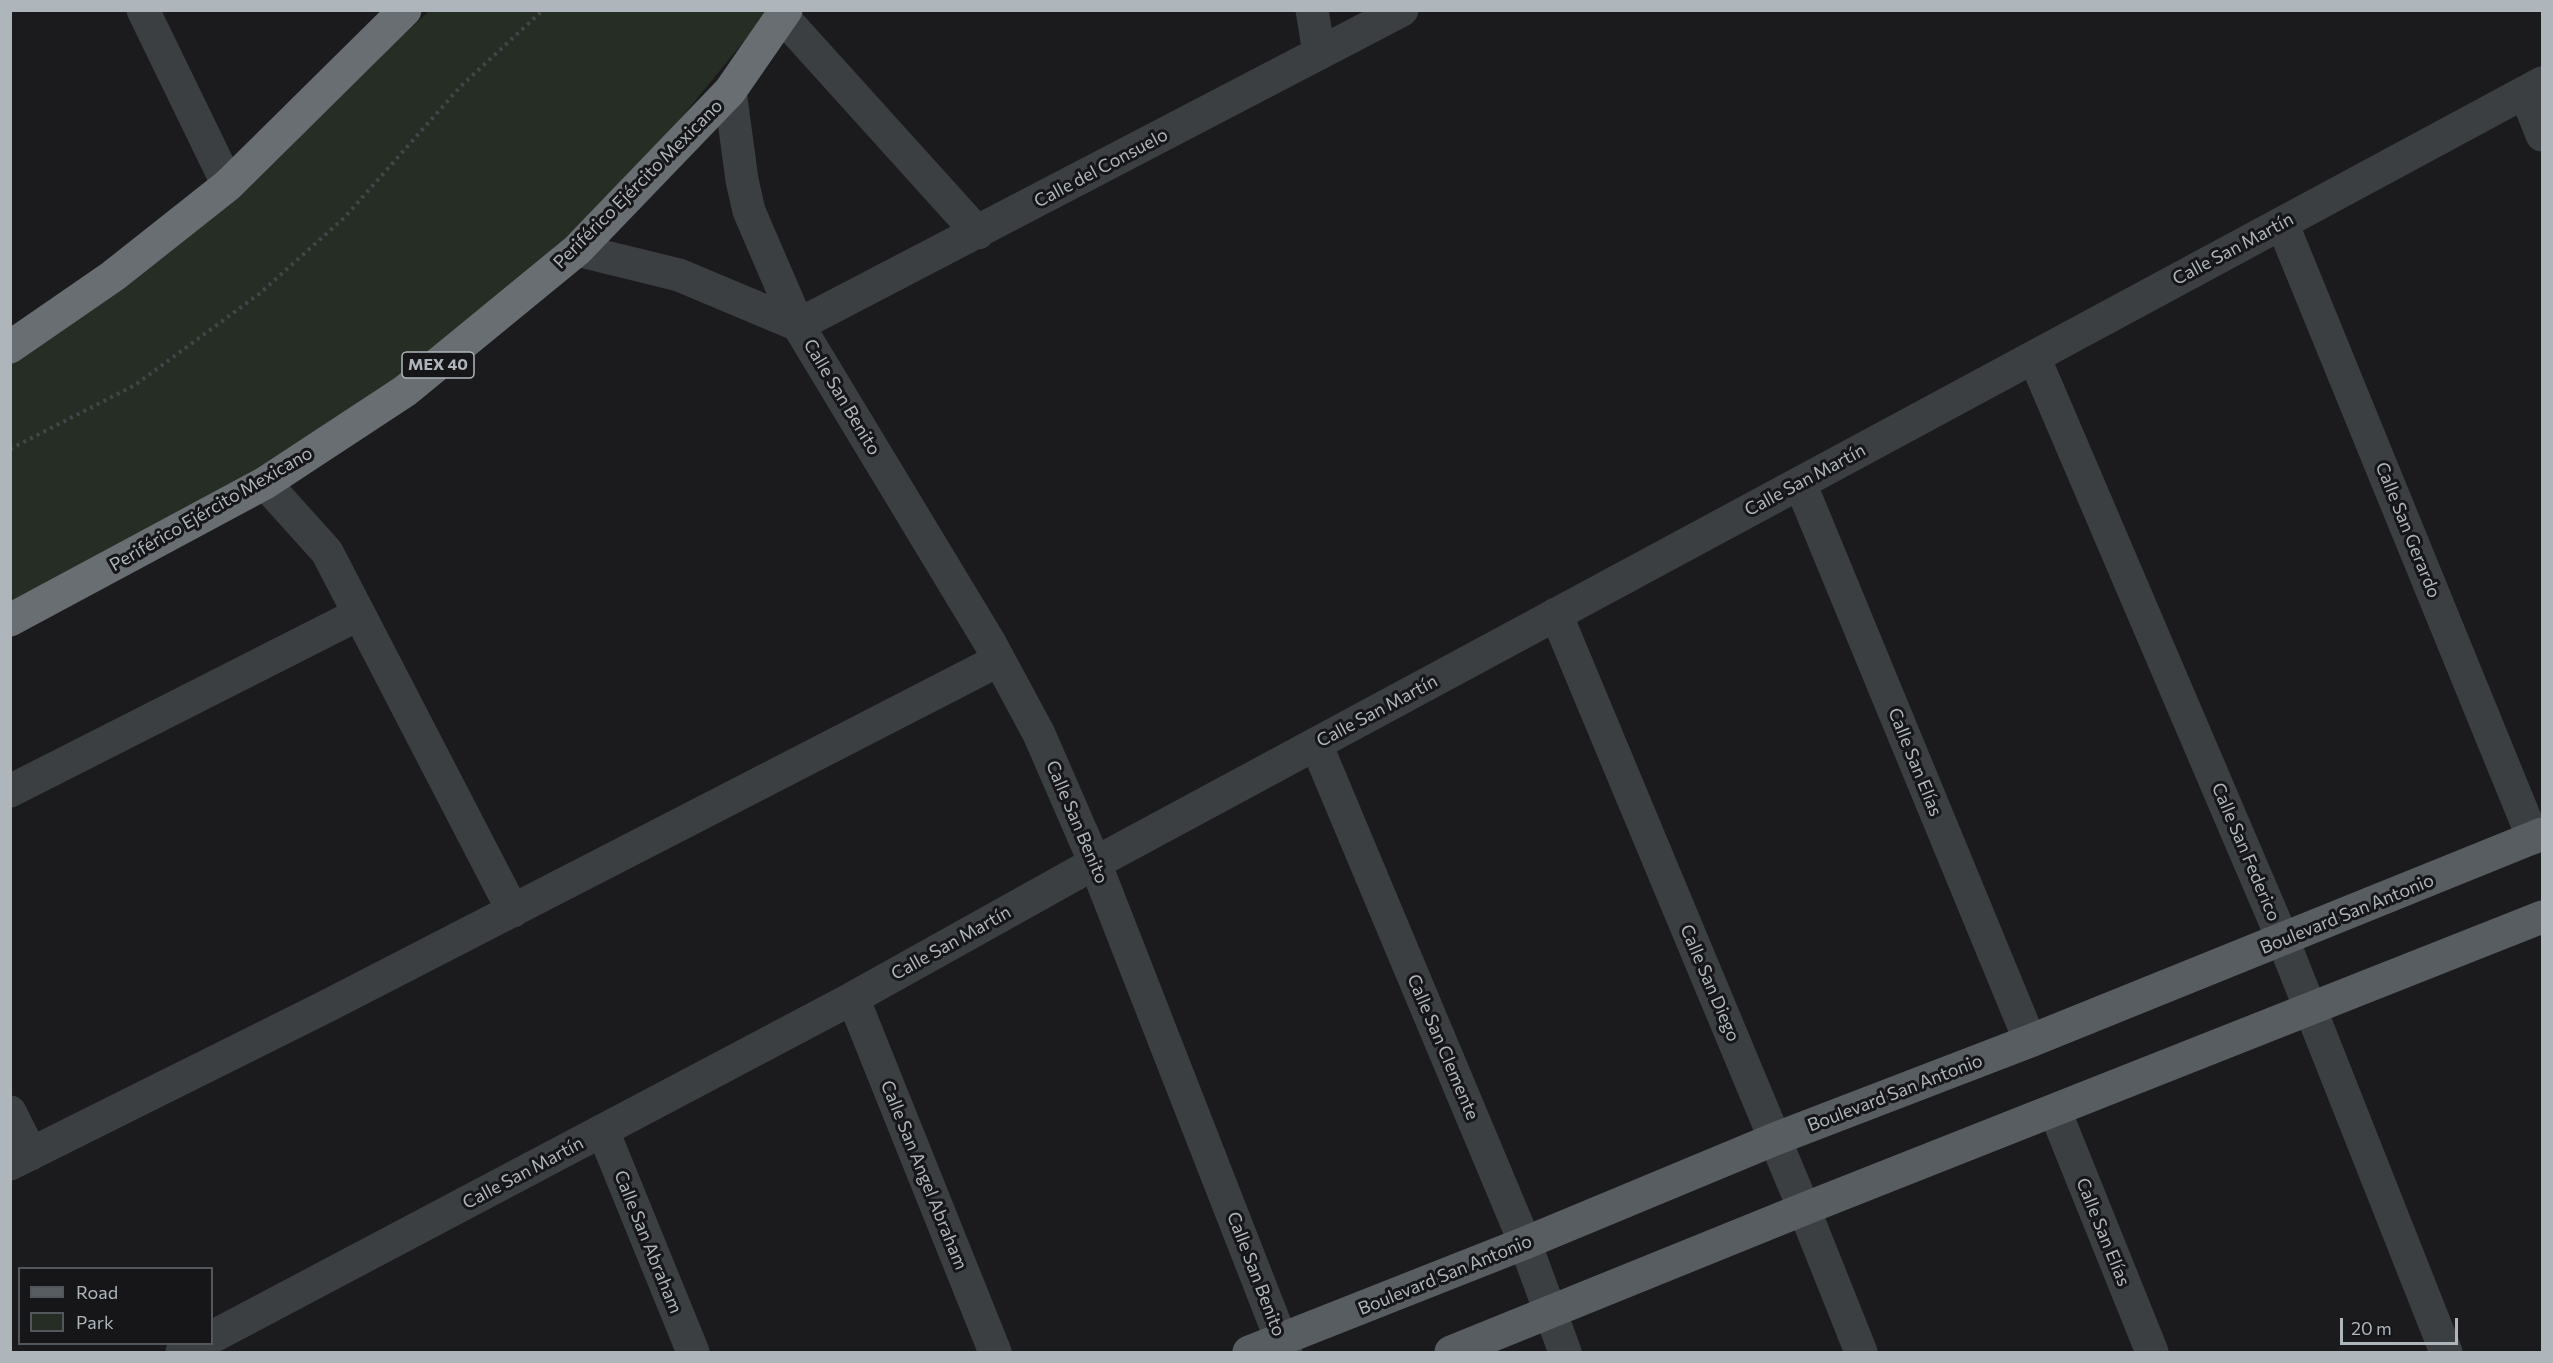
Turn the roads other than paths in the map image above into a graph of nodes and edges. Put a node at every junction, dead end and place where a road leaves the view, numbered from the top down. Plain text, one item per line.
1 (143, 10) edge
2 (405, 10) edge
3 (1312, 10) edge
4 (1402, 10) edge
5 (784, 13) edge
6 (1319, 53) junction
7 (2534, 87) edge
8 (730, 91) junction
9 (2542, 135) edge
10 (228, 184) junction
11 (2282, 223) junction
12 (978, 233) junction
13 (576, 250) junction
14 (798, 325) junction
15 (10, 347) edge
16 (2034, 357) junction
17 (264, 483) junction
18 (1800, 483) junction
19 (359, 614) junction
20 (1556, 614) junction
21 (10, 620) edge
22 (999, 660) junction
23 (1316, 744) junction
24 (10, 791) edge
25 (2538, 836) edge
26 (1095, 862) junction
27 (513, 911) junction
28 (2542, 917) edge
29 (2283, 940) junction
30 (853, 998) junction
31 (2310, 1010) junction
32 (2030, 1041) junction
33 (2055, 1111) junction
34 (10, 1112) edge
35 (603, 1131) junction
36 (1775, 1139) junction
37 (21, 1159) edge
38 (1804, 1209) junction
39 (1525, 1243) junction
40 (1549, 1313) junction
41 (213, 1336) edge
42 (197, 1345) edge
43 (1284, 1346) edge
44 (182, 1353) edge
45 (693, 1353) edge
46 (995, 1353) edge
47 (1249, 1353) edge
48 (1451, 1353) edge
49 (1565, 1353) edge
50 (1861, 1353) edge
51 (2152, 1353) edge
52 (2446, 1353) edge

1 - 10 street
2 - 10 highway
3 - 6 street
4 - 6 street, Calle del Consuelo
5 - 8 highway, Periférico Ejército Mexicano / MEX 40
5 - 12 street
6 - 12 street, Calle del Consuelo
7 - 9 street
7 - 11 street, Calle San Martín
8 - 13 highway, Periférico Ejército Mexicano / MEX 40
8 - 14 street, Calle San Benito
10 - 15 highway
11 - 16 street, Calle San Martín
11 - 25 street, Calle San Gerardo
12 - 14 street, Calle del Consuelo
13 - 14 street, Calle San Benito
13 - 17 highway, Periférico Ejército Mexicano / MEX 40
14 - 22 street, Calle San Benito
16 - 18 street, Calle San Martín
16 - 29 street, Calle San Federico
17 - 19 street
17 - 21 highway, Periférico Ejército Mexicano / MEX 40
18 - 20 street, Calle San Martín
18 - 32 street, Calle San Elías
19 - 24 street
19 - 27 street
20 - 23 street, Calle San Martín
20 - 36 street, Calle San Diego
22 - 26 street, Calle San Benito
22 - 27 street
23 - 26 street, Calle San Martín
23 - 39 street, Calle San Clemente
25 - 29 main road, Boulevard San Antonio
26 - 30 street, Calle San Martín
26 - 43 street, Calle San Benito
27 - 37 street
28 - 31 main road
29 - 31 street, Calle San Federico
29 - 32 main road, Boulevard San Antonio
30 - 35 street, Calle San Martín
30 - 46 street, Calle San Angel Abraham
31 - 33 main road
31 - 52 street, Calle San Federico
32 - 36 main road, Boulevard San Antonio
33 - 38 main road
33 - 51 street, Calle San Elías
34 - 37 street
35 - 41 street, Calle San Martín
35 - 45 street, Calle San Abraham
36 - 38 street, Calle San Diego
36 - 39 main road, Boulevard San Antonio
38 - 40 main road
38 - 50 street, Calle San Diego
39 - 40 street, Calle San Clemente
39 - 43 main road, Boulevard San Antonio
40 - 48 main road
40 - 49 street, Calle San Clemente
42 - 44 street
43 - 47 main road, Boulevard San Antonio

